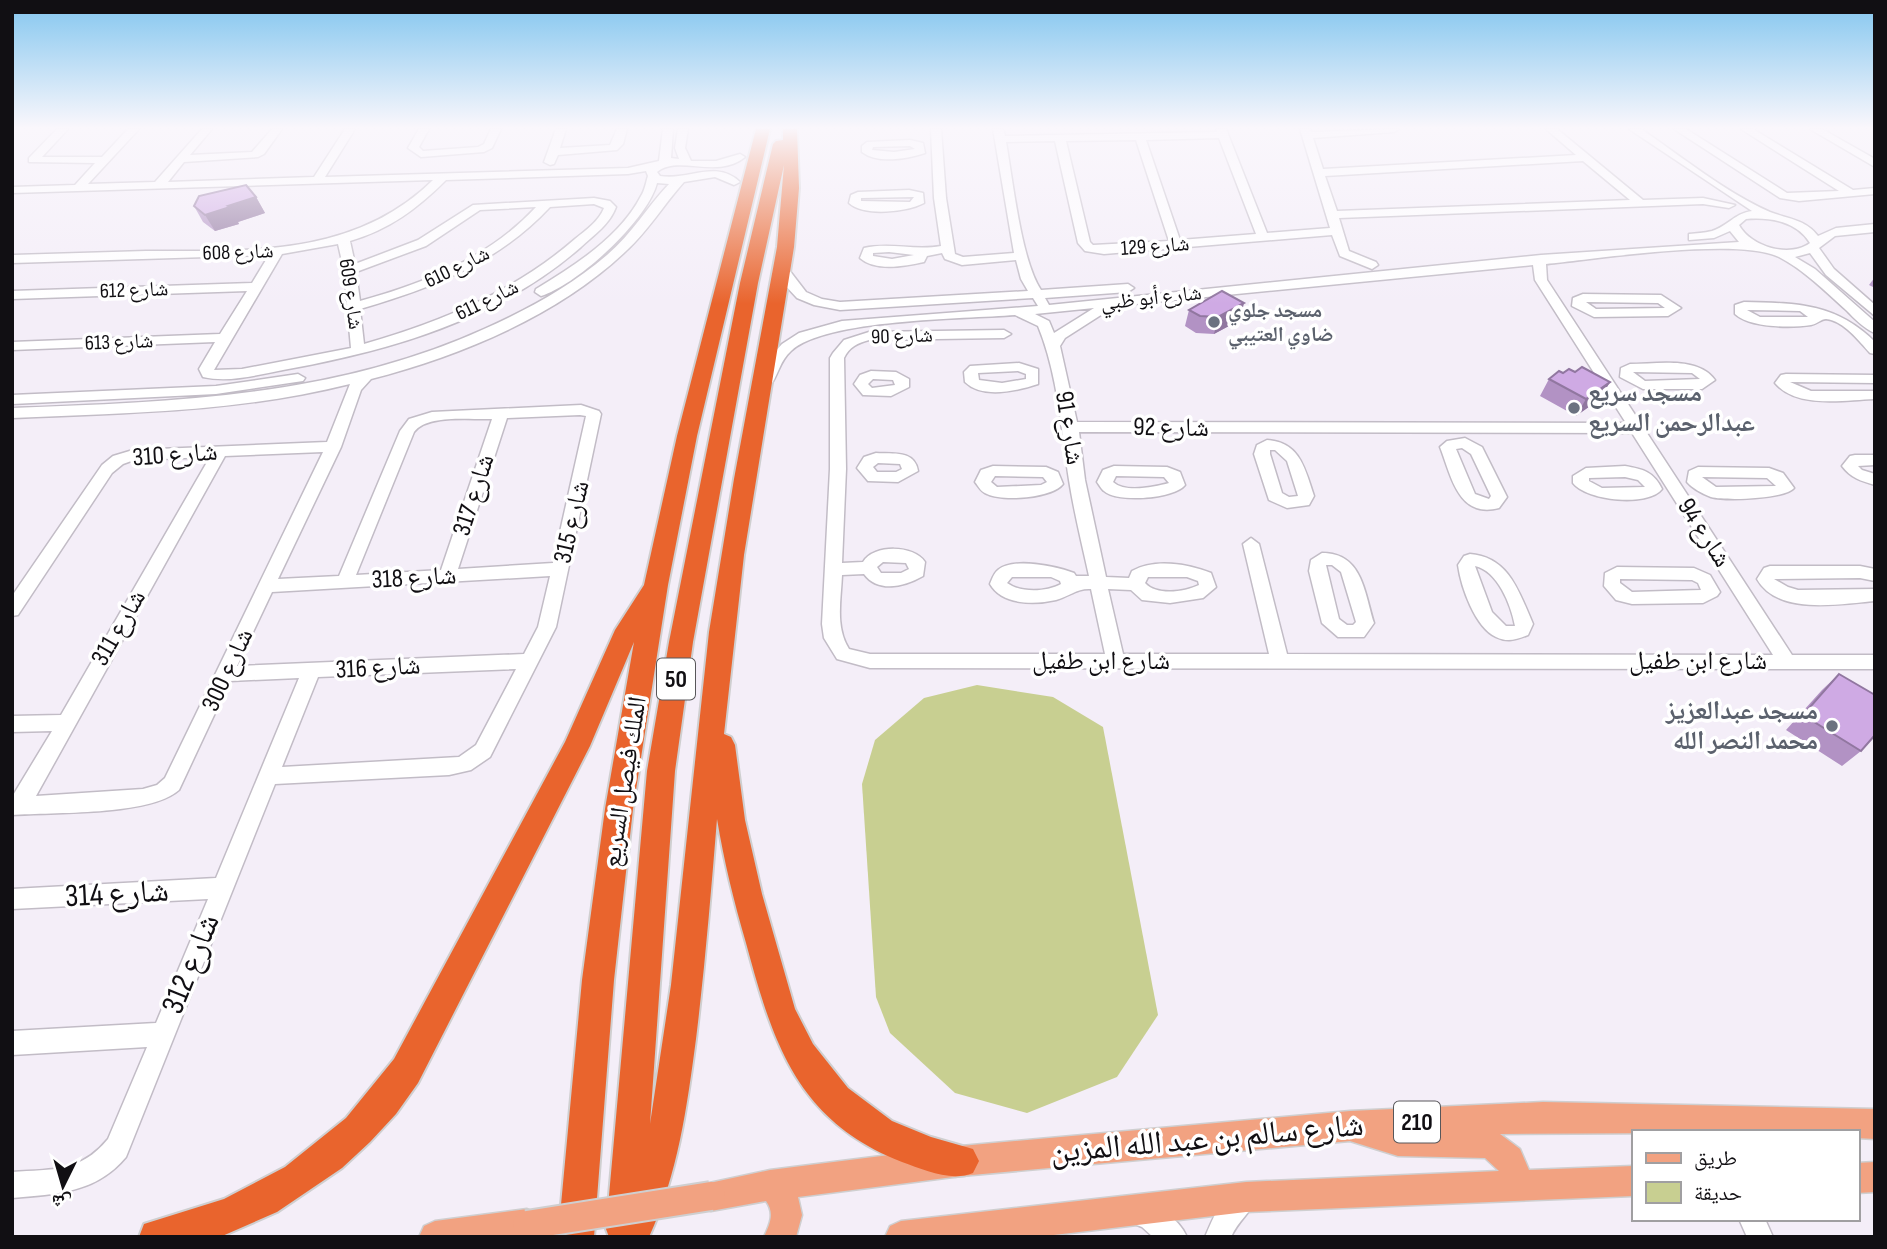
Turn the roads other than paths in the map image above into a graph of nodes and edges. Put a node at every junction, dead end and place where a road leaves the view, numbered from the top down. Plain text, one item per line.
1 (97, 187) edge
2 (434, 187) edge
3 (651, 187) edge
4 (672, 187) edge
5 (733, 187) edge
6 (748, 187) edge
7 (771, 187) edge
8 (791, 187) edge
9 (939, 187) edge
10 (1008, 187) edge
11 (1072, 187) edge
12 (1157, 187) edge
13 (1244, 187) edge
14 (1322, 187) edge
15 (1621, 187) edge
16 (1695, 187) edge
17 (1721, 187) edge
18 (1770, 187) edge
19 (1841, 187) edge
20 (78, 188) joint
21 (12, 190) edge
22 (1875, 191) edge
23 (1850, 193) junction
24 (1706, 196) junction
25 (920, 198) junction
26 (940, 198) junction
27 (547, 203) junction
28 (1640, 203) junction
29 (1331, 215) junction
30 (1772, 216) junction
31 (1875, 219) edge
32 (1786, 220) junction
33 (1735, 221) junction
34 (1875, 229) edge
35 (1336, 231) junction
36 (1263, 237) junction
37 (343, 238) junction
38 (1604, 243) junction
39 (1176, 245) junction
40 (1814, 245) junction
41 (1758, 246) junction
42 (947, 249) junction
43 (277, 251) junction
44 (921, 252) dead end
45 (1779, 252) junction
46 (1344, 253) junction
47 (1616, 253) junction
48 (1021, 256) junction
49 (12, 259) edge
50 (1541, 260) junction
51 (1504, 263) junction
52 (1372, 265) junction
53 (782, 269) junction
54 (1333, 269) junction
55 (350, 270) junction
56 (726, 276) junction
57 (1027, 279) junction
58 (1541, 280) junction
59 (256, 287) junction
60 (1835, 292) junction
61 (1851, 292) junction
62 (12, 295) edge
63 (1009, 298) junction
64 (1114, 301) junction
65 (1042, 302) junction
66 (1557, 306) junction
67 (1579, 306) junction
68 (353, 307) junction
69 (852, 307) junction
70 (1010, 311) junction
71 (1875, 312) edge
72 (1814, 314) dead end
73 (847, 324) junction
74 (1875, 329) edge
75 (1004, 334) dead end
76 (225, 338) junction
77 (12, 346) edge
78 (1053, 346) junction
79 (358, 349) junction
80 (1875, 350) edge
81 (368, 374) junction
82 (1033, 375) dead end
83 (1060, 376) junction
84 (1603, 377) junction
85 (1627, 377) junction
86 (1875, 379) edge
87 (861, 384) dead end
88 (837, 386) junction
89 (318, 387) junction
90 (216, 390) junction
91 (1875, 395) edge
92 (12, 400) edge
93 (207, 404) junction
94 (349, 406) junction
95 (757, 410) junction
96 (12, 413) edge
97 (501, 414) junction
98 (1071, 427) junction
99 (1636, 428) junction
100 (333, 447) junction
101 (220, 452) junction
102 (1875, 460) edge
103 (865, 468) dead end
104 (838, 469) junction
105 (1055, 480) dead end
106 (1077, 480) junction
107 (1875, 480) edge
108 (1105, 482) dead end
109 (1671, 482) junction
110 (1695, 482) junction
111 (1653, 483) dead end
112 (1251, 544) dead end
113 (868, 568) dead end
114 (560, 569) junction
115 (835, 569) junction
116 (1875, 575) edge
117 (447, 576) junction
118 (345, 582) junction
119 (1070, 582) dead end
120 (1097, 583) junction
121 (656, 584) junction
122 (1136, 584) dead end
123 (1708, 584) junction
124 (1737, 584) junction
125 (1768, 585) junction
126 (268, 586) junction
127 (1875, 595) edge
128 (12, 610) edge
129 (1352, 633) dead end
130 (1512, 634) dead end
131 (843, 654) joint
132 (531, 661) junction
133 (1115, 661) junction
134 (1280, 661) junction
135 (1359, 661) junction
136 (1522, 661) junction
137 (1787, 662) junction
138 (1875, 662) edge
139 (311, 671) junction
140 (717, 671) junction
141 (225, 674) junction
142 (64, 723) junction
143 (12, 724) edge
144 (268, 776) junction
145 (16, 805) edge
146 (222, 888) junction
147 (12, 899) edge
148 (163, 1034) junction
149 (12, 1043) edge
150 (1875, 1124) edge
151 (1350, 1126) junction
152 (961, 1161) junction
153 (1632, 1181) edge
154 (12, 1185) edge
155 (770, 1185) junction
156 (1513, 1185) junction
157 (1246, 1197) junction
158 (1126, 1209) junction
159 (1753, 1221) edge
160 (1008, 1230) edge
161 (156, 1237) edge
162 (435, 1237) edge
163 (576, 1237) edge
164 (624, 1237) edge
165 (630, 1237) edge
166 (780, 1237) edge
167 (901, 1237) edge
168 (1174, 1237) edge
169 (1218, 1237) edge
170 (1760, 1237) edge

1 - 20 street
2 - 37 street, شارع 608
3 - 90 street
4 - 81 street
5 - 56 highway
6 - 56 highway, الملك فيصل السريع / 50
7 - 164 highway, الملك فيصل السريع / 50
8 - 53 highway
9 - 26 street
10 - 48 street
11 - 39 street, شارع 129
12 - 39 street
13 - 36 street
14 - 29 street
15 - 28 street
16 - 24 street
17 - 30 street
18 - 23 street
19 - 23 street
20 - 21 street
22 - 23 street
24 - 28 street
24 - 33 street
25 - 25 street
25 - 26 street
26 - 42 street
27 - 55 street, شارع 611
27 - 68 street, شارع 610
27 - 79 street, شارع 611
28 - 29 street
29 - 35 street
30 - 32 street
30 - 33 street, شارع أبو ظبي
31 - 32 street
32 - 40 street
33 - 38 street, شارع أبو ظبي
33 - 41 street
34 - 40 street
35 - 36 street, شارع 129
35 - 46 street
36 - 39 street, شارع 129
37 - 43 street, شارع 608
37 - 55 street, شارع 609
38 - 47 street
38 - 52 street, شارع أبو ظبي
40 - 45 street
40 - 61 street
41 - 45 street
41 - 47 street, شارع أبو ظبي
42 - 44 street
42 - 48 street
43 - 49 street, شارع 608
43 - 59 street, شارع 611
45 - 60 street
46 - 52 street
46 - 54 street
47 - 50 street, شارع أبو ظبي
48 - 57 street
50 - 51 street, شارع أبو ظبي
50 - 58 street
51 - 58 street
51 - 64 street, شارع أبو ظبي
52 - 54 street, شارع أبو ظبي
53 - 69 street, شارع أبو ظبي
53 - 95 highway
54 - 65 street, شارع أبو ظبي
55 - 68 street, شارع 609
56 - 121 highway, الملك فيصل السريع / 50
57 - 63 street
57 - 65 street
58 - 66 street, شارع 94
59 - 62 street, شارع 612
59 - 76 street, شارع 611
60 - 61 street
60 - 74 street
61 - 71 street
63 - 65 street, شارع أبو ظبي
63 - 69 street, شارع أبو ظبي
64 - 65 street, شارع أبو ظبي
64 - 78 street
65 - 70 street, شارع أبو ظبي
66 - 67 street
66 - 84 street, شارع 94
67 - 67 street
68 - 79 street, شارع 609
69 - 73 street
70 - 73 street
70 - 78 street, شارع 91
72 - 80 street
73 - 95 street
75 - 88 street, شارع 90
76 - 77 street, شارع 613
76 - 79 street, شارع 611
78 - 83 street, شارع 91
81 - 89 street
81 - 94 street, شارع 300
82 - 83 street, شارع 91
83 - 98 street, شارع 91
84 - 85 street
84 - 99 street, شارع 94
85 - 85 street
86 - 91 street
87 - 88 street, شارع 90
88 - 104 street, شارع 90
89 - 93 street
89 - 94 street
90 - 92 street
90 - 93 street
93 - 96 street
94 - 100 street, شارع 300
95 - 140 highway
97 - 114 street, شارع 315
97 - 117 street, شارع 317
97 - 118 street, شارع 315
98 - 99 street, شارع 92
98 - 106 street, شارع 91
99 - 109 street, شارع 94
100 - 101 street, شارع 310
100 - 126 street, شارع 300
101 - 128 street, شارع 310
101 - 142 street, شارع 311
102 - 107 street
103 - 104 street
104 - 115 street, شارع 90
105 - 106 street, شارع 91
106 - 108 street, شارع 91
106 - 120 street, شارع 91
109 - 110 street, شارع 94
109 - 111 street, شارع 94
109 - 124 street, شارع 94
110 - 110 street, شارع 94
112 - 134 street
113 - 115 street
114 - 117 street, شارع 318
114 - 132 street, شارع 315
115 - 131 street, شارع 90
116 - 125 street, شارع 94
117 - 118 street, شارع 318
118 - 126 street, شارع 318
119 - 120 street
120 - 122 street
120 - 133 street, شارع 91
121 - 161 highway
121 - 163 highway, الملك فيصل السريع / 50
123 - 123 street, شارع 94
123 - 124 street, شارع 94
124 - 125 street, شارع 94
124 - 137 street, شارع 94
125 - 127 street, شارع 94
126 - 141 street, شارع 300
129 - 135 street
130 - 136 street
131 - 133 street, شارع ابن طفيل
132 - 139 street, شارع 316
132 - 144 street, شارع 315
133 - 134 street, شارع ابن طفيل
134 - 135 street, شارع ابن طفيل
135 - 136 street, شارع ابن طفيل
136 - 137 street, شارع ابن طفيل
137 - 138 street, شارع ابن طفيل
139 - 141 street, شارع 316
139 - 144 street, شارع 312
140 - 152 highway
140 - 165 highway
141 - 145 street, شارع 300
142 - 143 street
142 - 145 street, شارع 311
144 - 146 street, شارع 312
146 - 147 street, شارع 314
146 - 148 street, شارع 312
148 - 149 street
148 - 154 street, شارع 312
150 - 151 main road, شارع سالم بن عبد الله المزين / 210
151 - 152 main road, شارع سالم بن عبد الله المزين / 210
151 - 156 main road
152 - 155 main road, شارع سالم بن عبد الله المزين / 210
153 - 156 main road
155 - 162 main road, شارع سالم بن عبد الله المزين / 210, bridge
155 - 166 main road
156 - 157 main road
157 - 158 main road
157 - 169 street
158 - 160 main road
158 - 168 street
159 - 170 street
160 - 167 main road

